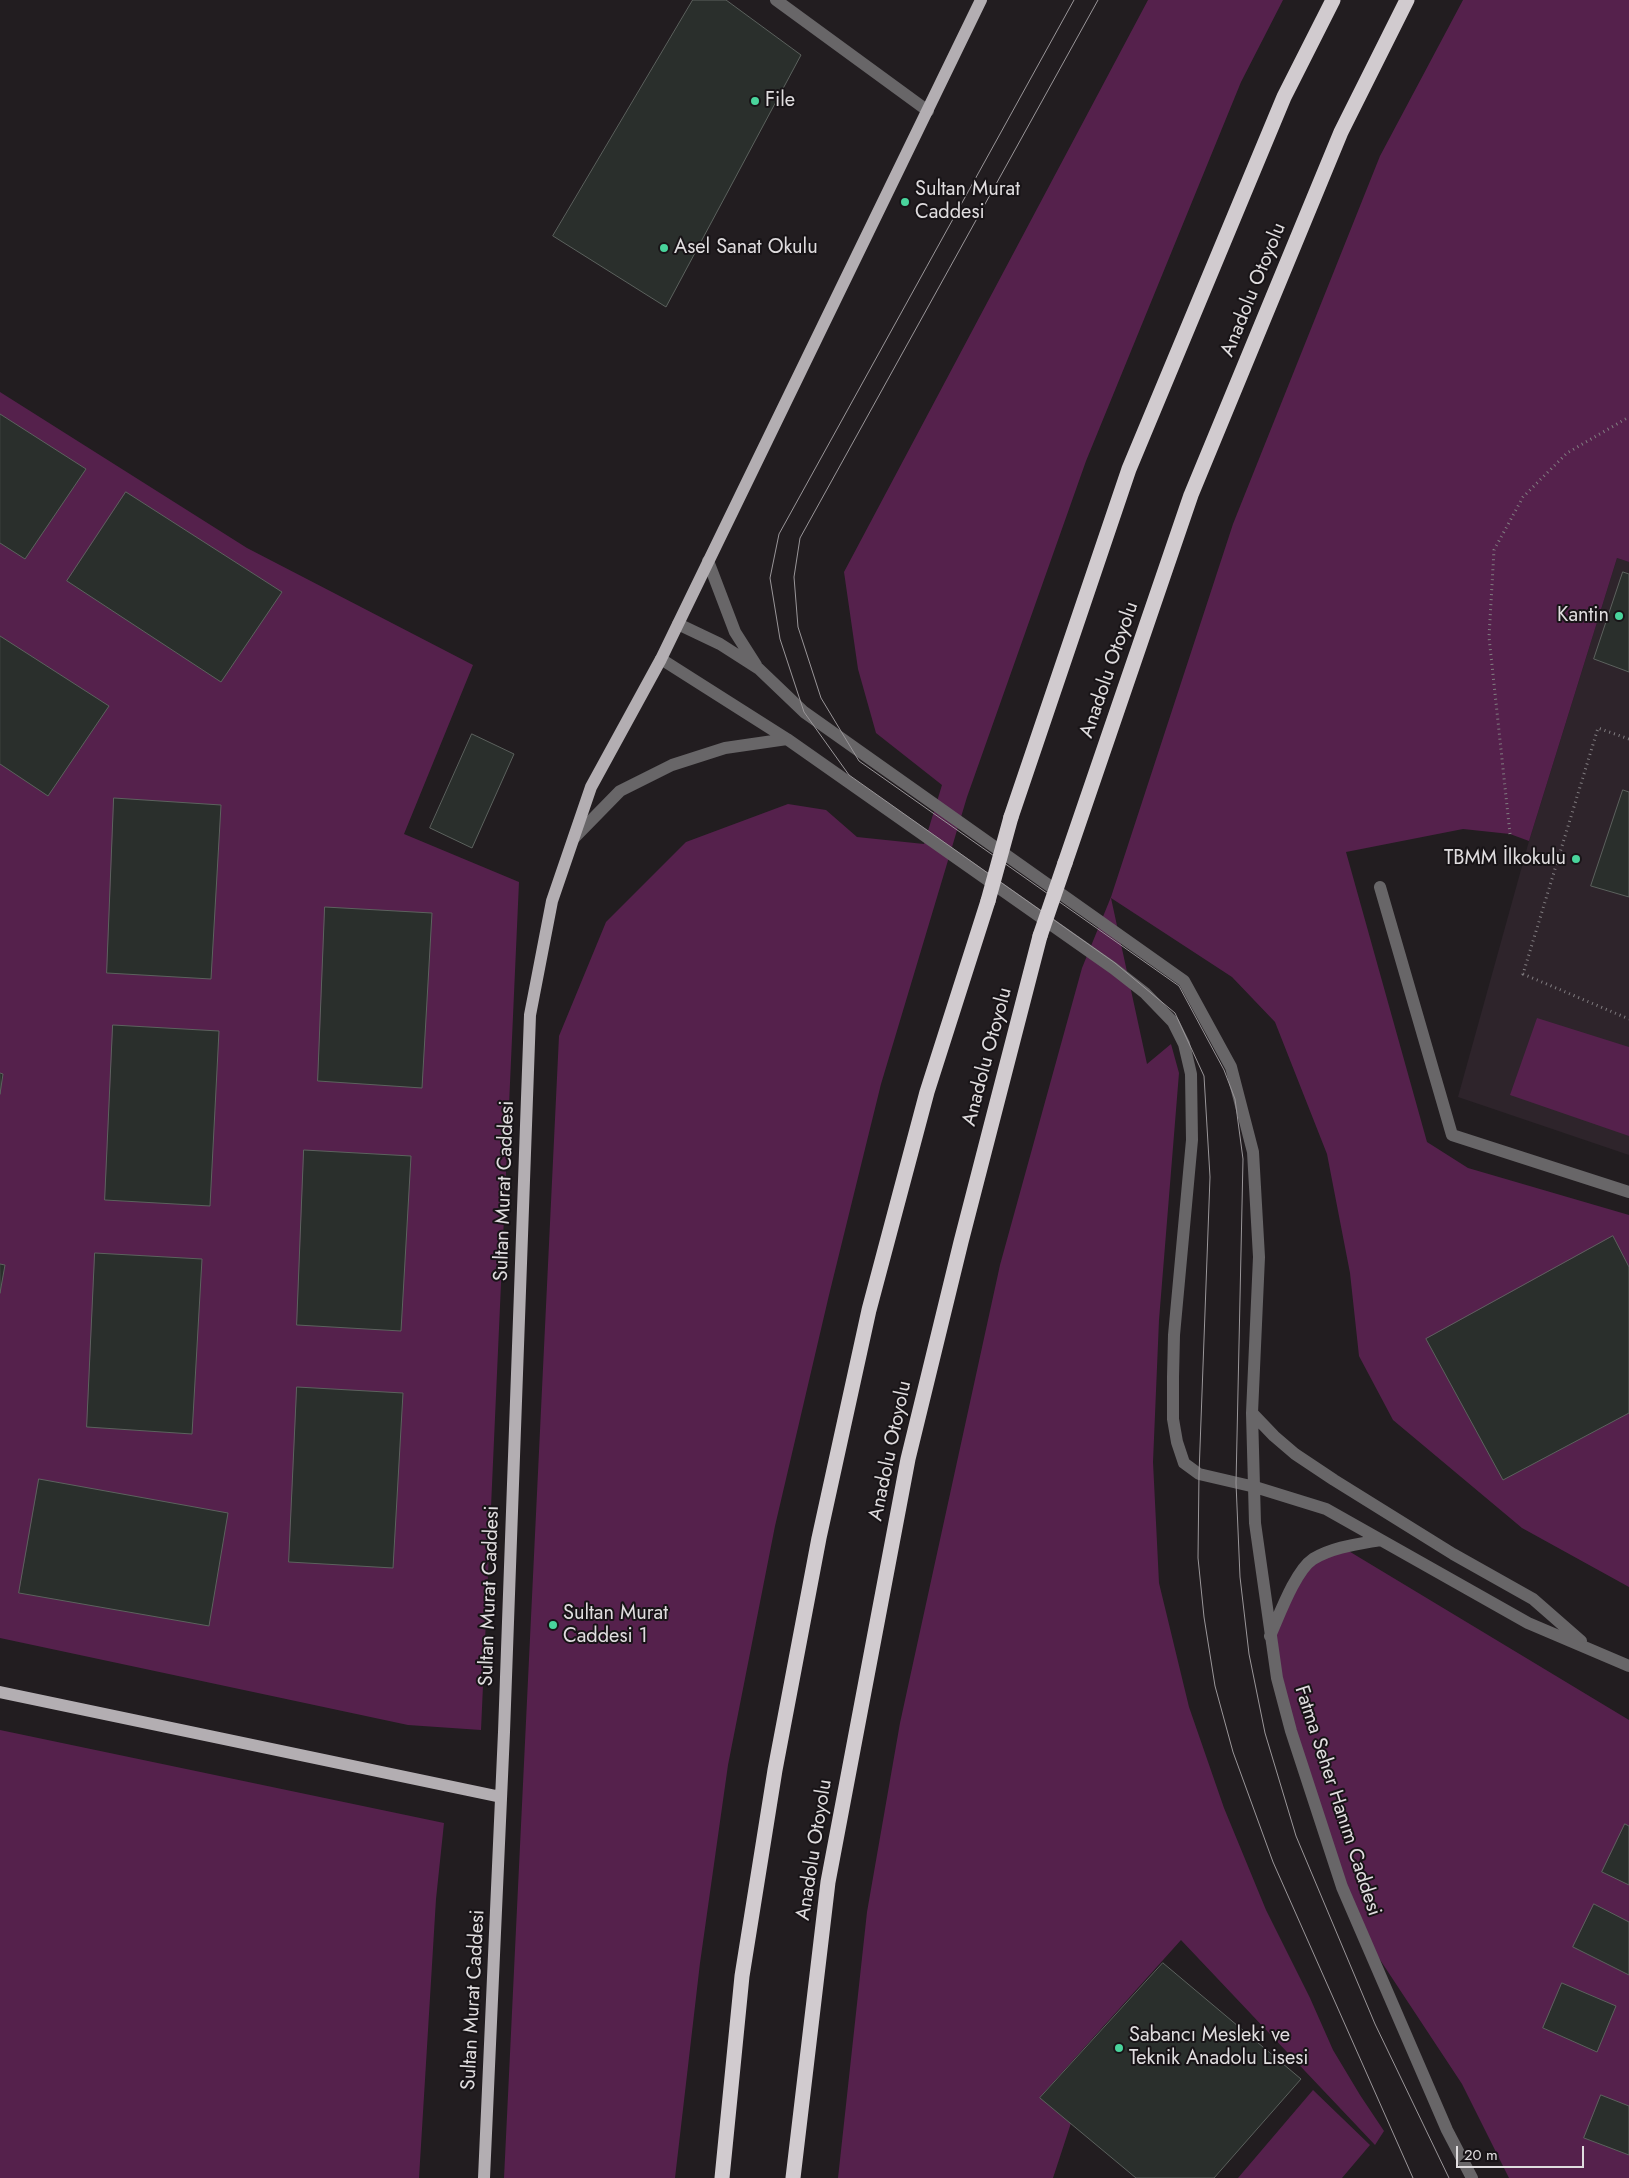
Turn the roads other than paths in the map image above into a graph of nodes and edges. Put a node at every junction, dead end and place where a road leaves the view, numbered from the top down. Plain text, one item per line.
1 (776, 0) edge
2 (981, 0) edge
3 (1333, 0) edge
4 (1407, 0) edge
5 (928, 111) junction
6 (708, 561) junction
7 (678, 624) junction
8 (661, 659) junction
9 (759, 670) junction
10 (786, 739) junction
11 (574, 838) junction
12 (1380, 886) dead end
13 (1629, 1192) edge
14 (1252, 1413) junction
15 (1255, 1486) junction
16 (1380, 1540) junction
17 (1270, 1636) junction
18 (1588, 1647) junction
19 (1629, 1666) edge
20 (0, 1692) edge
21 (502, 1797) junction
22 (484, 2178) edge
23 (722, 2178) edge
24 (793, 2178) edge
25 (1472, 2178) edge

1 - 5 street
2 - 5 main road
3 - 23 highway, bridge
4 - 24 highway, Anadolu Otoyolu, bridge
5 - 6 main road, Sultan Murat Caddesi
6 - 7 main road, Sultan Murat Caddesi
6 - 9 street
7 - 8 main road, Sultan Murat Caddesi
7 - 9 street
8 - 10 street
8 - 11 main road, Sultan Murat Caddesi
9 - 14 street, Fatma Seher Hanım Caddesi
10 - 11 street
10 - 15 street
11 - 21 main road, Sultan Murat Caddesi
12 - 13 street
14 - 15 street, Fatma Seher Hanım Caddesi
14 - 18 street
15 - 16 street
15 - 17 street, Fatma Seher Hanım Caddesi
16 - 17 street
16 - 18 street
17 - 25 street, Fatma Seher Hanım Caddesi
18 - 19 street
20 - 21 main road
21 - 22 main road, Sultan Murat Caddesi

